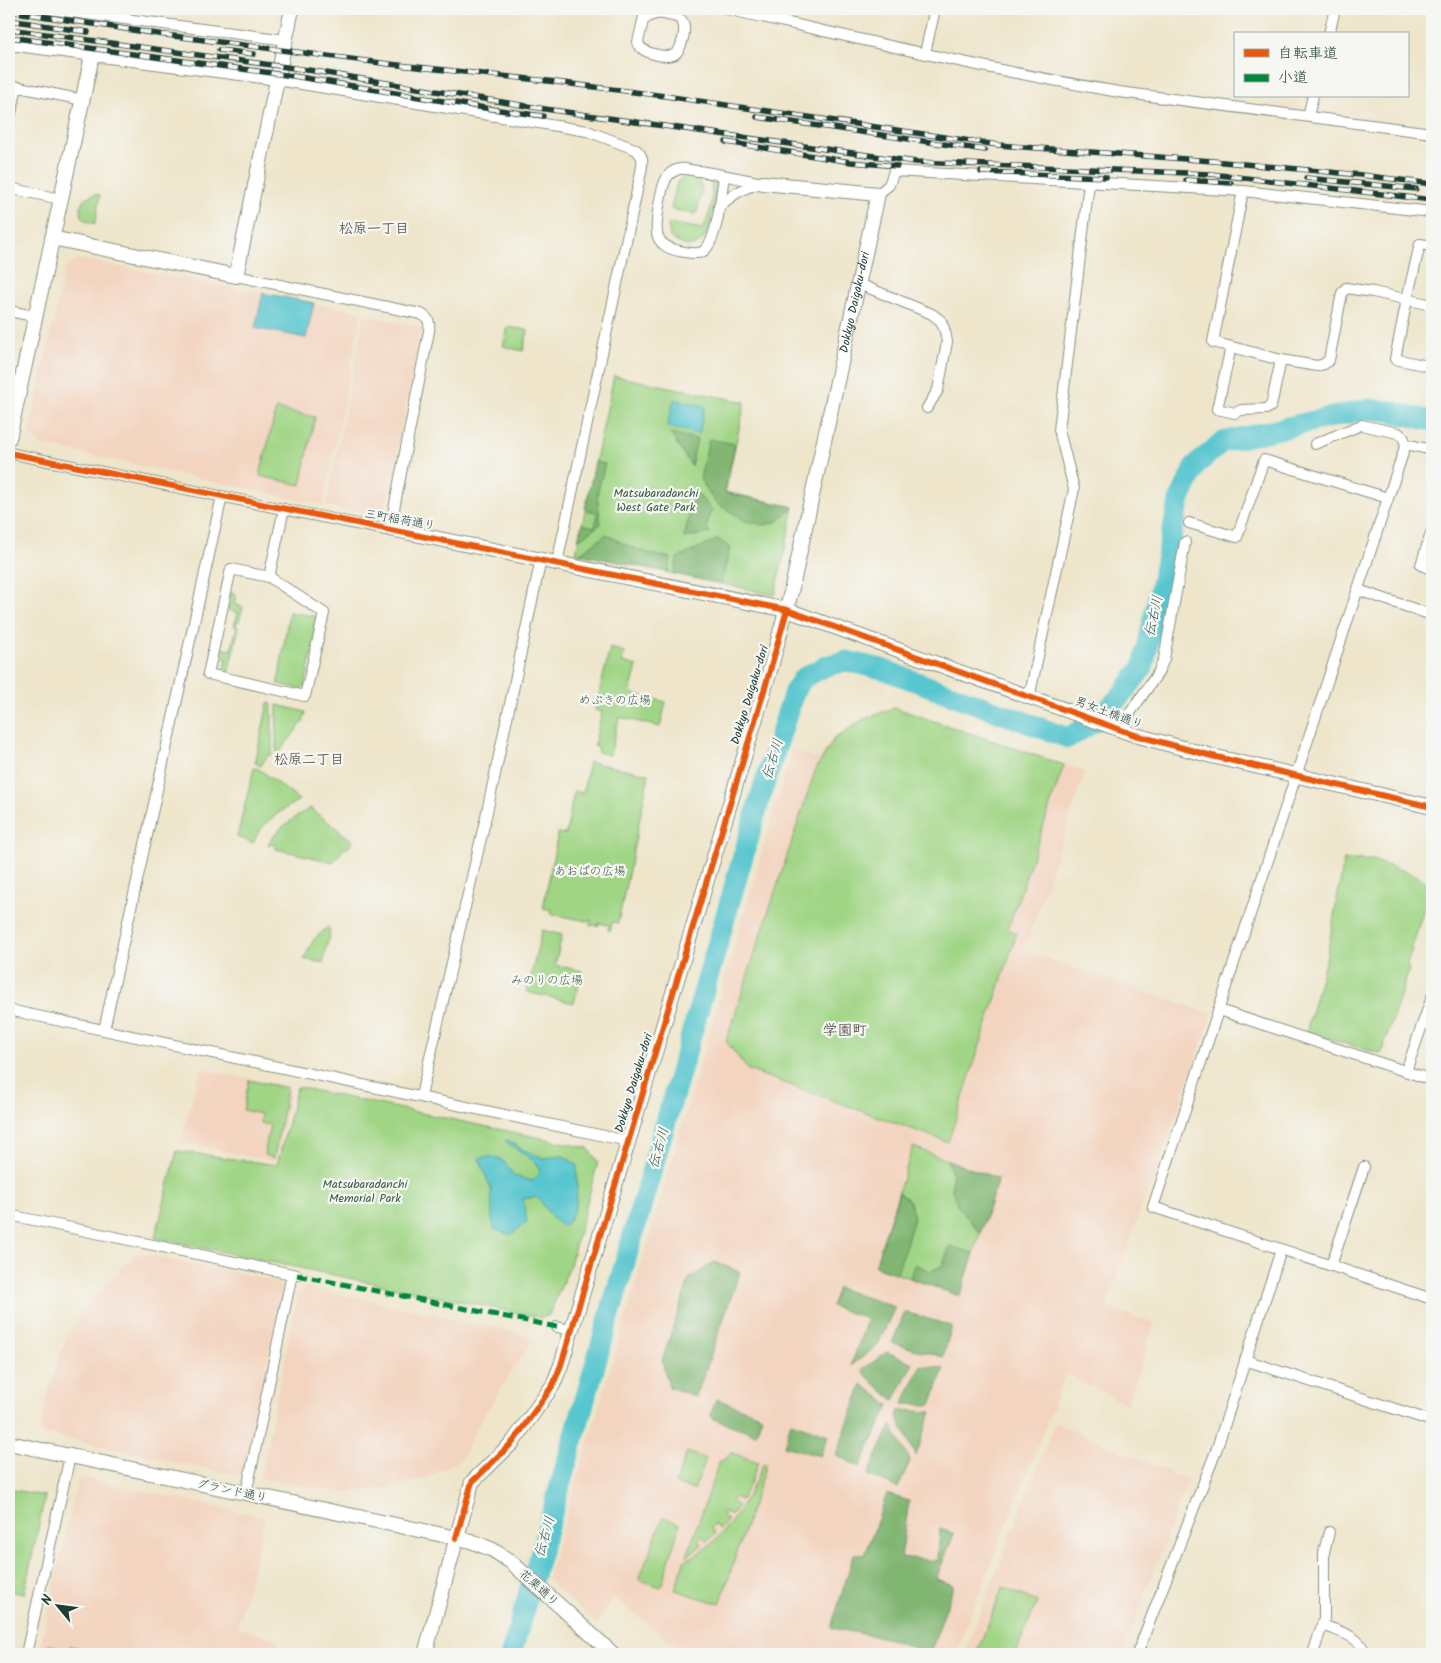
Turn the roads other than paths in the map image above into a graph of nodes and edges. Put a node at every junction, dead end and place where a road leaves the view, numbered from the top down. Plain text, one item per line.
1 (48, 9) edge
2 (292, 9) edge
3 (646, 9) edge
4 (726, 9) edge
5 (935, 9) edge
6 (1335, 9) edge
7 (660, 11) edge
8 (643, 21) junction
9 (1329, 32) edge
10 (286, 40) junction
11 (9, 45) edge
12 (925, 53) junction
13 (92, 56) junction
14 (277, 80) junction
15 (13, 86) edge
16 (1312, 98) edge
17 (83, 100) junction
18 (1308, 116) junction
19 (9, 122) edge
20 (1432, 133) edge
21 (724, 176) junction
22 (763, 183) junction
23 (1089, 183) junction
24 (9, 188) edge
25 (1243, 191) junction
26 (878, 194) junction
27 (60, 199) junction
28 (719, 207) junction
29 (1432, 212) edge
30 (52, 238) junction
31 (1432, 246) edge
32 (236, 276) junction
33 (859, 284) junction
34 (1407, 299) junction
35 (1432, 305) edge
36 (9, 311) edge
37 (34, 316) junction
38 (1230, 347) junction
39 (1281, 360) junction
40 (1432, 368) edge
41 (927, 408) dead end
42 (9, 438) edge
43 (1315, 444) dead end
44 (1406, 444) junction
45 (1432, 450) edge
46 (9, 453) edge
47 (222, 496) junction
48 (1388, 498) junction
49 (284, 509) junction
50 (1189, 523) dead end
51 (390, 529) junction
52 (1432, 530) edge
53 (1185, 542) dead end
54 (541, 559) junction
55 (557, 563) junction
56 (1432, 568) edge
57 (269, 577) junction
58 (1358, 590) junction
59 (787, 610) junction
60 (1432, 615) edge
61 (1029, 698) junction
62 (1117, 729) junction
63 (1297, 776) junction
64 (1432, 807) edge
65 (1432, 997) edge
66 (9, 1010) edge
67 (1219, 1010) junction
68 (104, 1030) junction
69 (1406, 1071) junction
70 (1432, 1080) edge
71 (421, 1096) junction
72 (628, 1141) junction
73 (1364, 1167) dead end
74 (9, 1215) edge
75 (1281, 1250) junction
76 (1331, 1266) junction
77 (1432, 1299) edge
78 (1245, 1360) junction
79 (1432, 1421) edge
80 (9, 1443) edge
81 (70, 1456) junction
82 (246, 1494) junction
83 (1329, 1532) dead end
84 (456, 1538) junction
85 (1322, 1625) junction
86 (26, 1654) edge
87 (425, 1654) edge
88 (613, 1654) edge
89 (1137, 1654) edge
90 (1313, 1654) edge
91 (1365, 1654) edge

1 - 10 street
2 - 10 street
3 - 8 street
4 - 12 street
5 - 12 street
6 - 9 street
7 - 8 street
7 - 8 street
10 - 14 street
11 - 13 street
12 - 18 street
13 - 14 street
13 - 17 street
14 - 32 street
14 - 55 street
15 - 17 street
15 - 19 street
16 - 18 street
17 - 27 street
18 - 20 street
21 - 22 street
21 - 28 street
21 - 28 street
22 - 26 street
22 - 28 street
23 - 25 street
23 - 26 street
23 - 61 street
24 - 27 street
25 - 29 street
25 - 38 street
26 - 33 street, Dokkyo Daigaku-dori
27 - 30 street
30 - 32 street
30 - 37 street
31 - 34 street
32 - 51 street
33 - 41 street
33 - 59 street, Dokkyo Daigaku-dori
34 - 35 street
34 - 39 street
34 - 40 street
36 - 37 street
37 - 42 street
38 - 39 street
38 - 39 street
43 - 44 street
44 - 45 street
44 - 48 street
46 - 47 street, 三町稲荷通り
47 - 49 street, 三町稲荷通り
47 - 68 street
48 - 50 street
48 - 58 street
49 - 51 street, 三町稲荷通り
49 - 57 street
51 - 54 street, 三町稲荷通り
52 - 56 street
53 - 62 street
54 - 55 street, 三町稲荷通り
54 - 71 street
55 - 59 street, 三町稲荷通り
57 - 57 street
58 - 60 street
58 - 63 street
59 - 61 street, 男女土橋通り
59 - 72 street, Dokkyo Daigaku-dori
61 - 62 street, 男女土橋通り
62 - 63 street, 男女土橋通り
63 - 64 street, 男女土橋通り
63 - 67 street
65 - 69 street
66 - 68 street
67 - 69 street
67 - 75 street
68 - 71 street
69 - 70 street
71 - 72 street
72 - 84 street, Dokkyo Daigaku-dori
73 - 76 street
74 - 82 street
75 - 76 street
75 - 78 street
76 - 77 street
78 - 79 street
78 - 89 street
80 - 81 street, グランド通り
81 - 82 street, グランド通り
81 - 86 street
82 - 84 street, グランド通り
83 - 85 street
84 - 87 street, Dokkyo Daigaku-dori
84 - 88 street, 花栗通り
85 - 90 street
85 - 91 street

